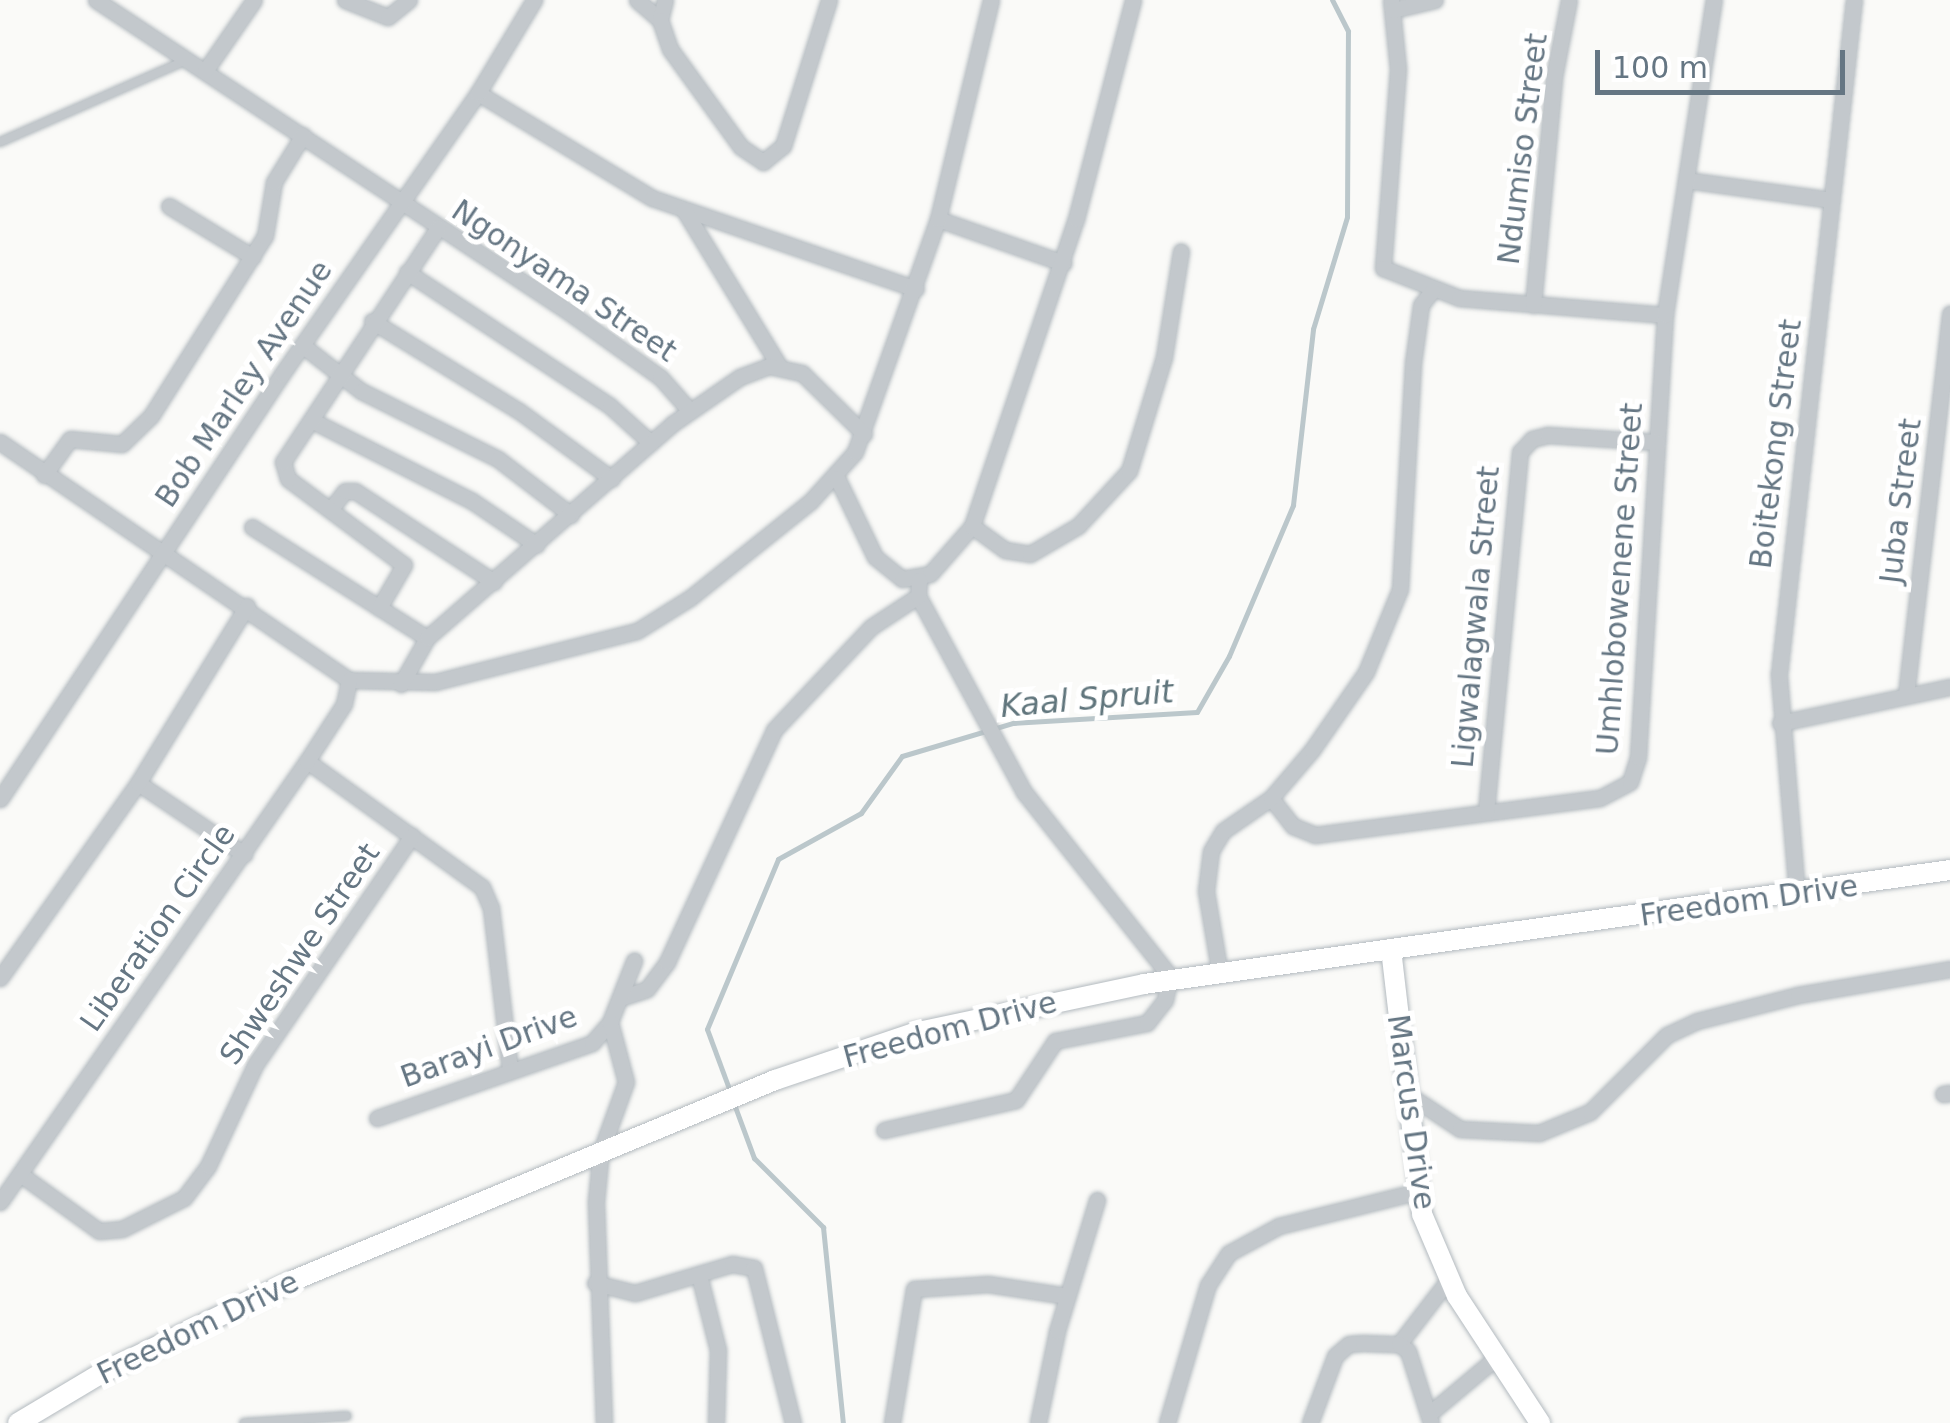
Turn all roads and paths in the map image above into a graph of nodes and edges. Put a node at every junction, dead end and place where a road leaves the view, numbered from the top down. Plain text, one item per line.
1 (96, 0) edge
2 (254, 0) edge
3 (345, 0) edge
4 (409, 0) edge
5 (534, 0) edge
6 (637, 0) edge
7 (665, 0) edge
8 (829, 0) edge
9 (992, 0) edge
10 (1133, 0) edge
11 (1435, 0) edge
12 (1569, 0) edge
13 (1714, 0) edge
14 (1854, 0) edge
15 (1392, 5) edge
16 (660, 20) junction
17 (187, 60) junction
18 (205, 71) junction
19 (478, 94) junction
20 (303, 135) junction
21 (0, 142) edge
22 (1686, 180) junction
23 (1832, 200) junction
24 (402, 202) junction
25 (169, 206) dead end
26 (684, 210) junction
27 (938, 219) junction
28 (438, 228) junction
29 (1181, 251) dead end
30 (253, 257) junction
31 (1063, 263) junction
32 (407, 272) junction
33 (916, 289) junction
34 (1432, 291) junction
35 (1533, 304) junction
36 (1950, 314) edge
37 (1665, 315) junction
38 (372, 321) junction
39 (302, 345) junction
40 (780, 366) junction
41 (340, 375) junction
42 (690, 411) junction
43 (313, 421) junction
44 (864, 434) junction
45 (0, 442) edge
46 (1657, 442) junction
47 (651, 443) junction
48 (44, 474) junction
49 (837, 478) junction
50 (612, 479) junction
51 (330, 510) junction
52 (571, 516) junction
53 (972, 526) junction
54 (252, 527) dead end
55 (538, 545) junction
56 (162, 554) junction
57 (494, 582) junction
58 (918, 588) junction
59 (247, 606) junction
60 (379, 608) junction
61 (427, 638) junction
62 (349, 680) junction
63 (401, 684) junction
64 (1950, 687) edge
65 (1906, 695) junction
66 (1780, 722) junction
67 (307, 761) junction
68 (138, 784) junction
69 (1272, 798) junction
70 (0, 799) edge
71 (1486, 812) junction
72 (412, 836) junction
73 (244, 854) junction
74 (1950, 870) edge
75 (1797, 895) junction
76 (1391, 950) junction
77 (634, 961) dead end
78 (1950, 968) edge
79 (1220, 974) junction
80 (0, 978) edge
81 (1171, 981) junction
82 (620, 998) junction
83 (610, 1022) junction
84 (510, 1070) junction
85 (1405, 1092) junction
86 (377, 1118) dead end
87 (884, 1130) dead end
88 (601, 1152) junction
89 (20, 1174) junction
90 (1418, 1191) junction
91 (1097, 1200) dead end
92 (0, 1202) edge
93 (699, 1276) junction
94 (1449, 1279) junction
95 (595, 1283) junction
96 (1068, 1296) junction
97 (1398, 1344) junction
98 (1496, 1357) junction
99 (347, 1416) dead end
100 (1430, 1418) edge
101 (28, 1420) edge
102 (244, 1423) edge
103 (604, 1423) edge
104 (716, 1423) edge
105 (793, 1423) edge
106 (892, 1423) edge
107 (1038, 1423) edge
108 (1167, 1423) edge
109 (1310, 1423) edge
110 (1540, 1423) edge

1 - 17 street, Ngonyama Street
2 - 18 street
3 - 4 street
5 - 19 street, Bob Marley Avenue
6 - 16 street
7 - 16 street
8 - 16 street
9 - 27 street
10 - 31 street
11 - 15 street
12 - 35 street, Ndumiso Street
13 - 22 street, Umhlobowenene Street
14 - 23 street, Boitekong Street
15 - 34 street
17 - 18 street, Ngonyama Street
17 - 21 lane
18 - 20 street, Ngonyama Street
19 - 24 street, Bob Marley Avenue
19 - 26 street
20 - 24 street, Ngonyama Street
20 - 30 street
22 - 23 street
22 - 37 street, Umhlobowenene Street
23 - 66 street, Boitekong Street
24 - 28 street, Ngonyama Street
24 - 39 street, Bob Marley Avenue
25 - 30 street
26 - 33 street
26 - 40 street
27 - 31 street
27 - 33 street
28 - 32 street
28 - 42 street, Ngonyama Street
29 - 53 street
30 - 48 street
31 - 53 street
32 - 38 street
32 - 47 street
33 - 44 street
34 - 35 street
34 - 69 street
35 - 37 street
36 - 65 street, Juba Street
37 - 46 street, Umhlobowenene Street
38 - 41 street
38 - 50 street
39 - 41 street
39 - 56 street, Bob Marley Avenue
40 - 42 street
40 - 44 street
41 - 43 street
41 - 52 street
42 - 47 street
43 - 51 street
43 - 55 street
44 - 49 street
45 - 48 street
46 - 71 street, Umhlobowenene Street
46 - 71 street, Ligwalagwala Street
47 - 50 street
48 - 56 street
49 - 58 street
49 - 63 street
50 - 52 street
51 - 57 street
51 - 60 street
52 - 55 street
53 - 58 street
54 - 60 street
55 - 57 street
56 - 59 street
56 - 70 street, Bob Marley Avenue
57 - 61 street
58 - 81 street
58 - 82 street
59 - 62 street
59 - 68 street
60 - 61 street
61 - 63 street
62 - 63 street
62 - 67 street, Liberation Circle
64 - 65 street
65 - 66 street
66 - 75 street, Boitekong Street
67 - 72 street
67 - 73 street, Liberation Circle
68 - 73 street
68 - 80 street
69 - 71 street, Umhlobowenene Street
69 - 79 street
72 - 84 street
72 - 89 street, Shweshwe Street
73 - 89 street, Liberation Circle
74 - 75 street, Freedom Drive
75 - 76 street, Freedom Drive
76 - 79 street, Freedom Drive
76 - 85 street, Marcus Drive
77 - 82 street, Barayi Drive
78 - 85 street
79 - 81 street, Freedom Drive
81 - 87 street
81 - 88 street, Freedom Drive
82 - 83 street, Barayi Drive
83 - 84 street, Barayi Drive
83 - 88 street
84 - 86 street, Barayi Drive
85 - 90 street, Marcus Drive
88 - 95 street
88 - 101 street, Freedom Drive
89 - 92 street, Liberation Circle
90 - 94 street, Marcus Drive
90 - 108 street
91 - 96 street
93 - 95 street
93 - 104 street
93 - 105 street
94 - 97 street
94 - 98 street, Marcus Drive
95 - 103 street
96 - 106 street
96 - 107 street
97 - 100 street
97 - 109 street
98 - 100 street
98 - 110 street, Marcus Drive
99 - 102 lane

